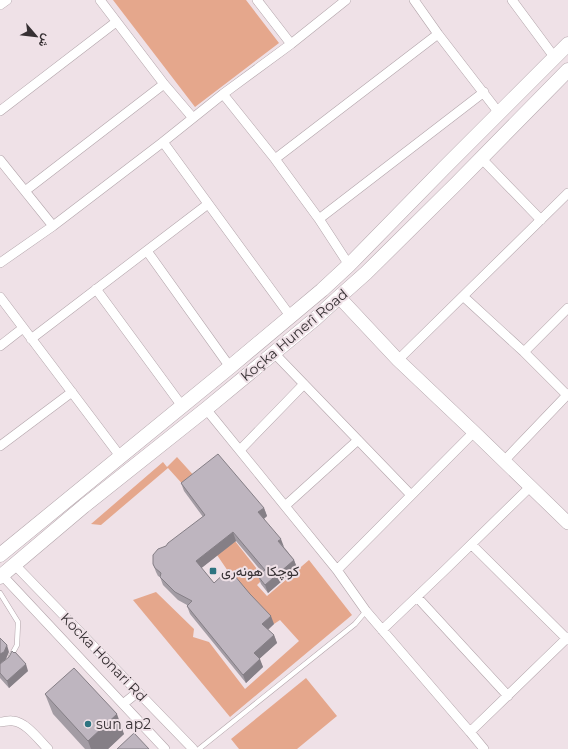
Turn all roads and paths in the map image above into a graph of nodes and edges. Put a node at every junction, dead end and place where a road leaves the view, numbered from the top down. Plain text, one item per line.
1 (7, 0) edge
2 (100, 0) edge
3 (257, 0) edge
4 (346, 0) edge
5 (414, 0) edge
6 (512, 0) edge
7 (0, 5) edge
8 (116, 22) junction
9 (438, 34) junction
10 (291, 44) junction
11 (568, 44) edge
12 (555, 58) junction
13 (568, 70) edge
14 (164, 84) junction
15 (484, 92) junction
16 (223, 94) junction
17 (0, 111) edge
18 (499, 113) junction
19 (194, 118) junction
20 (163, 142) junction
21 (481, 158) junction
22 (275, 159) junction
23 (0, 160) edge
24 (443, 169) junction
25 (457, 183) junction
26 (25, 191) junction
27 (568, 193) edge
28 (208, 204) junction
29 (319, 219) junction
30 (541, 220) junction
31 (53, 226) junction
32 (147, 251) junction
33 (0, 263) edge
34 (349, 265) junction
35 (96, 289) junction
36 (0, 297) edge
37 (339, 297) junction
38 (464, 297) junction
39 (568, 308) edge
40 (291, 317) junction
41 (23, 328) junction
42 (31, 339) junction
43 (0, 346) edge
44 (524, 352) junction
45 (274, 353) junction
46 (398, 360) junction
47 (230, 367) junction
48 (304, 384) junction
49 (72, 392) junction
50 (567, 394) edge
51 (182, 406) junction
52 (206, 409) junction
53 (474, 432) junction
54 (358, 440) junction
55 (0, 446) edge
56 (240, 450) junction
57 (120, 456) junction
58 (504, 461) junction
59 (530, 487) junction
60 (410, 495) junction
61 (285, 506) junction
62 (566, 519) edge
63 (472, 544) junction
64 (0, 555) edge
65 (15, 565) junction
66 (337, 570) junction
67 (1, 576) edge
68 (0, 593) edge
69 (416, 597) junction
70 (366, 611) junction
71 (382, 630) junction
72 (567, 638) edge
73 (9, 660) edge
74 (138, 692) junction
75 (508, 696) junction
76 (123, 704) junction
77 (0, 722) edge
78 (470, 732) junction
79 (48, 749) edge
80 (165, 749) edge
81 (193, 749) edge
82 (198, 749) edge
83 (484, 749) edge

1 - 7 street
2 - 8 street
3 - 10 street
4 - 10 street
5 - 9 street
6 - 12 street
8 - 14 street
8 - 17 street
9 - 15 street
9 - 22 street
10 - 16 street
11 - 12 main road
12 - 18 main road
13 - 21 main road, Koçka Hunerî Road
14 - 19 street
14 - 26 street
15 - 18 street
15 - 29 street
16 - 19 street
16 - 22 street
18 - 24 main road
19 - 20 street
20 - 28 street
20 - 31 street
21 - 25 main road, Koçka Hunerî Road
21 - 30 street
22 - 29 street
23 - 26 street
24 - 25 main road
24 - 34 main road
25 - 37 main road, Koçka Hunerî Road
26 - 31 street
27 - 30 street
28 - 32 street
28 - 40 street
29 - 34 street
30 - 38 street
31 - 33 street
32 - 35 street
32 - 47 street
34 - 40 main road
35 - 42 street
35 - 51 street
36 - 41 street
37 - 45 main road, Koçka Hunerî Road
37 - 46 street
38 - 44 street
38 - 46 street
39 - 44 street
40 - 47 main road
41 - 42 street
41 - 43 street
42 - 49 street
44 - 50 street
45 - 48 street
45 - 52 main road, Koçka Hunerî Road
46 - 53 street
47 - 51 main road
48 - 54 street
48 - 56 street
49 - 55 street
49 - 57 street
50 - 58 street
51 - 57 main road
52 - 56 street
52 - 65 main road, Koçka Hunerî Road
53 - 58 street
53 - 60 street
54 - 60 street
54 - 61 street
56 - 61 street
57 - 64 main road
58 - 59 street
59 - 62 street
59 - 63 street
60 - 66 street
61 - 66 street
63 - 69 street
63 - 72 street
65 - 67 main road, Koçka Hunerî Road
65 - 74 street, Kocka Honari Rd
66 - 70 street
67 - 76 street, Kocka Honari Rd
68 - 73 lane
69 - 71 street
69 - 75 street
70 - 71 street
70 - 82 lane
71 - 78 street
72 - 75 street
74 - 76 street
74 - 81 street, Kocka Honari Rd
75 - 78 street
76 - 80 street, Kocka Honari Rd
77 - 79 street
78 - 83 street

